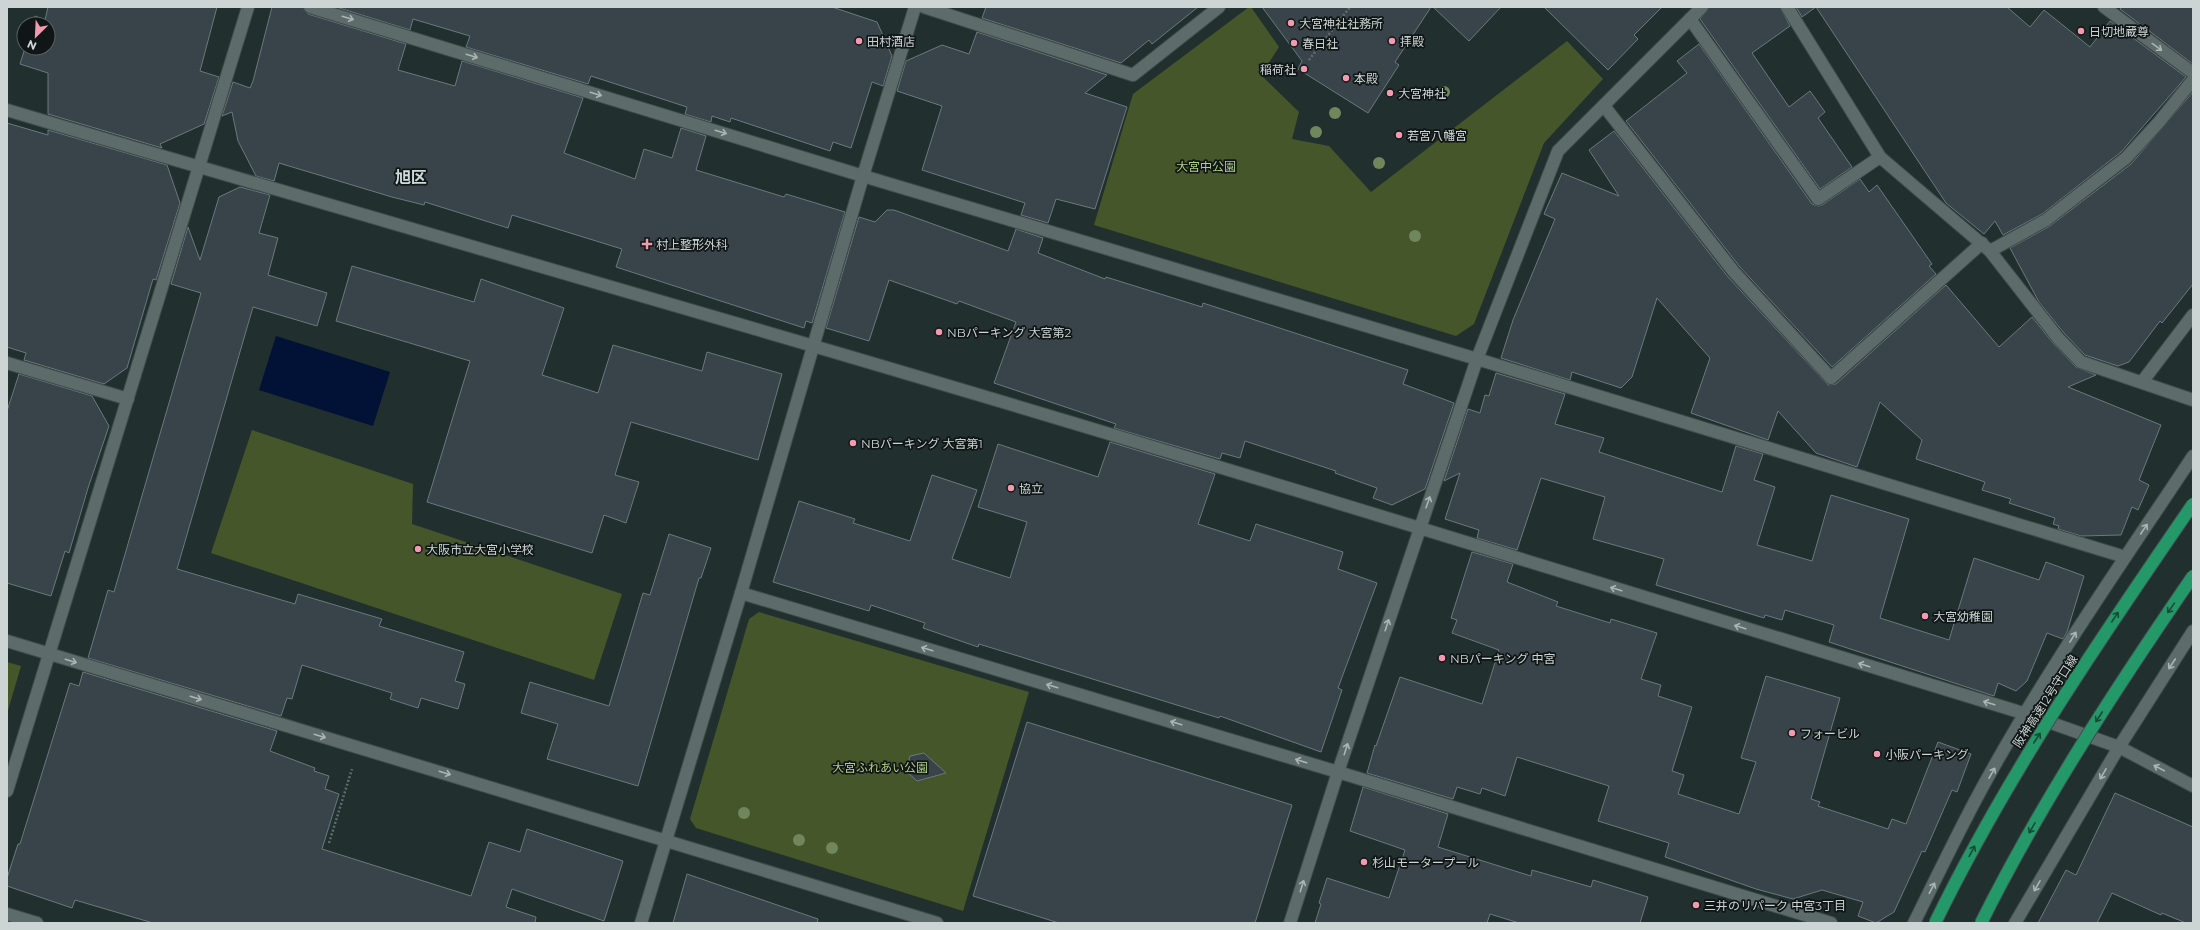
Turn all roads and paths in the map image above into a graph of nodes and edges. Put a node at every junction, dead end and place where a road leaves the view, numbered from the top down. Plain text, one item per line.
1 (248, 7) edge
2 (310, 7) edge
3 (915, 7) edge
4 (924, 7) edge
5 (1219, 7) edge
6 (1350, 7) edge
7 (1702, 7) edge
8 (1787, 7) edge
9 (2104, 7) edge
10 (1690, 19) junction
11 (1309, 60) dead end
12 (2193, 73) edge
13 (2193, 80) edge
14 (1604, 106) junction
15 (7, 110) edge
16 (1880, 157) junction
17 (198, 167) junction
18 (863, 176) junction
19 (1986, 247) junction
20 (2193, 315) edge
21 (813, 346) junction
22 (1477, 359) junction
23 (7, 363) edge
24 (2142, 382) junction
25 (128, 399) junction
26 (2193, 400) edge
27 (2193, 456) edge
28 (2193, 504) edge
29 (1419, 528) junction
30 (2125, 557) junction
31 (2193, 576) edge
32 (741, 593) junction
33 (2193, 631) edge
34 (7, 641) edge
35 (49, 654) junction
36 (2026, 714) junction
37 (2119, 747) junction
38 (359, 748) junction
39 (1338, 772) junction
40 (2193, 786) edge
41 (7, 791) edge
42 (666, 840) junction
43 (329, 843) dead end
44 (7, 914) edge
45 (37, 923) edge
46 (641, 923) edge
47 (937, 923) edge
48 (1290, 923) edge
49 (1831, 923) edge
50 (1914, 923) edge
51 (1935, 923) edge
52 (1981, 923) edge
53 (2016, 923) edge

1 - 17 street
2 -> 18 street
3 - 18 street
4 - 5 street
6 - 11 path
7 - 10 street
8 - 16 street
9 -> 12 street
10 - 14 street
10 - 16 street
13 - 19 street
14 - 19 street
14 - 22 street
15 - 17 street
16 - 19 street
17 - 21 street
17 - 25 street
18 - 21 street
18 - 22 street
19 - 24 street
20 - 24 street
21 - 29 street
21 - 32 street
29 -> 22 street
22 - 30 street
23 - 25 street
24 - 26 street
25 - 35 street
30 -> 27 street
51 -> 28 highway, 阪神高速12号守口線, bridge
36 -> 29 street
39 -> 29 street
36 -> 30 street
31 -> 52 highway, bridge
39 -> 32 street
32 - 42 street
33 -> 37 street
34 - 35 street
35 -> 38 street
35 - 41 street
36 - 37 street
50 -> 36 street
40 -> 37 street
37 -> 53 street
38 -> 42 street
38 - 43 path
48 -> 39 street
39 - 49 street
42 - 46 street
42 - 47 street
44 - 45 street

